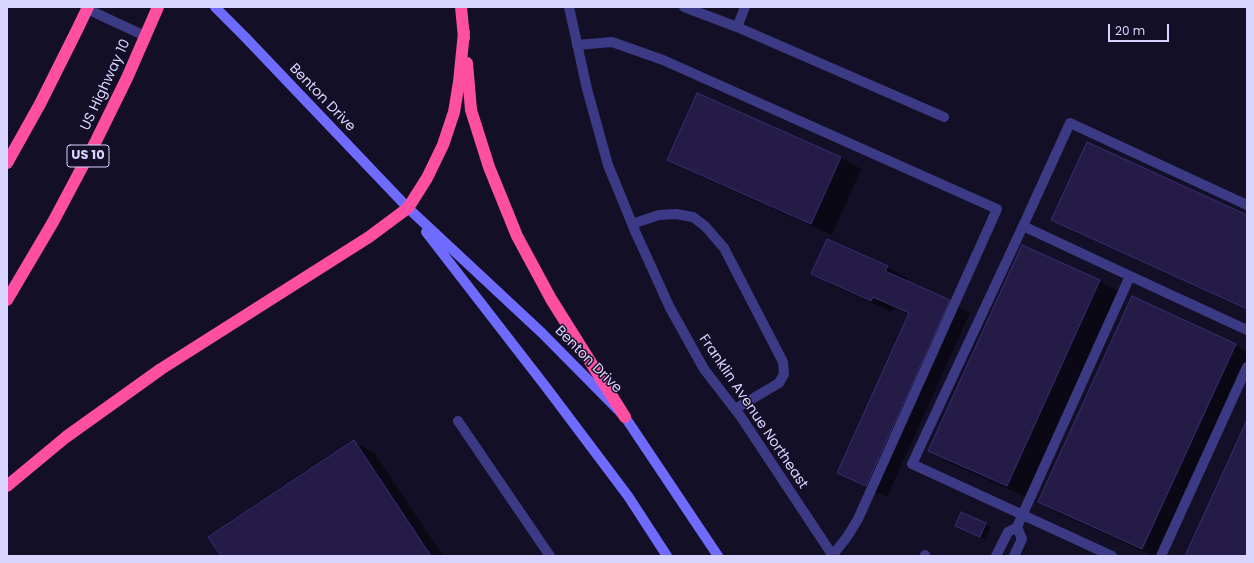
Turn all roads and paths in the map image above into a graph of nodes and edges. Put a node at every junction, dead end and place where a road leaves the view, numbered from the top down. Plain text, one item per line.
1 (158, 7) edge
2 (215, 7) edge
3 (461, 7) edge
4 (569, 7) edge
5 (684, 7) edge
6 (745, 7) edge
7 (87, 8) edge
8 (737, 27) junction
9 (464, 32) junction
10 (145, 36) junction
11 (577, 45) junction
12 (944, 117) dead end
13 (7, 163) edge
14 (1247, 205) edge
15 (408, 208) junction
16 (632, 224) junction
17 (1023, 226) junction
18 (1130, 276) junction
19 (7, 300) edge
20 (1247, 330) edge
21 (1247, 367) edge
22 (735, 409) junction
23 (625, 417) junction
24 (458, 421) dead end
25 (7, 486) edge
26 (1022, 515) junction
27 (1017, 527) junction
28 (550, 556) edge
29 (667, 556) edge
30 (718, 556) edge
31 (832, 556) edge
32 (996, 556) edge
33 (1014, 556) edge
34 (1112, 556) edge
35 (1161, 556) edge

1 - 10 highway, US Highway 10 / US 10
2 - 15 main road, Benton Drive
3 - 9 highway
4 - 11 street, Franklin Avenue Northeast
5 - 8 street
6 - 8 street
7 - 10 street
7 - 13 highway
8 - 12 street
9 - 15 highway
9 - 23 highway
10 - 19 highway, US Highway 10 / US 10
11 - 16 street, Franklin Avenue Northeast
11 - 31 street
14 - 17 street
15 - 23 main road, Benton Drive
15 - 25 highway
15 - 29 main road, Benton Drive
16 - 22 street, Franklin Avenue Northeast
16 - 22 street
17 - 18 street
17 - 26 street
18 - 20 street
18 - 26 street
21 - 35 street
22 - 31 street, Franklin Avenue Northeast
23 - 30 main road, Benton Drive
24 - 28 street
26 - 27 street
26 - 34 street
27 - 32 street
27 - 33 street

